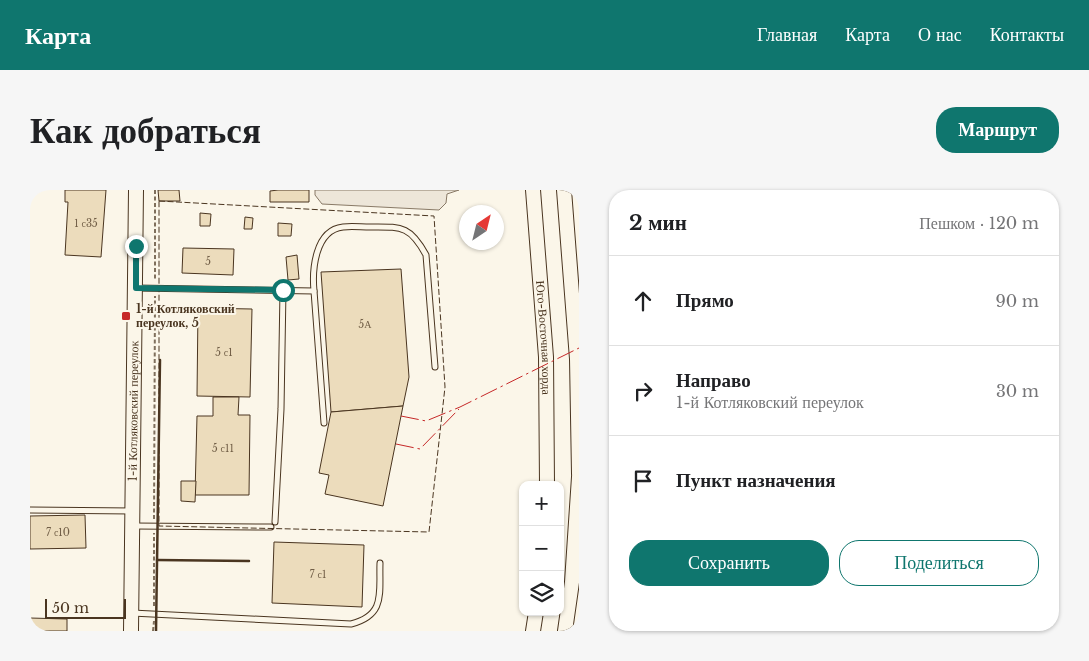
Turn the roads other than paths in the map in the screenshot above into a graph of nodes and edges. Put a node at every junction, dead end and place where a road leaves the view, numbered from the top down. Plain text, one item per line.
1 (136, 190) edge
2 (533, 190) edge
3 (564, 190) edge
4 (136, 288) junction
5 (283, 290) junction
6 (314, 291) junction
7 (435, 367) dead end
8 (324, 423) dead end
9 (579, 475) edge
10 (547, 481) edge
11 (30, 510) edge
12 (134, 511) junction
13 (275, 522) dead end
14 (134, 526) junction
15 (271, 527) dead end
16 (380, 563) dead end
17 (131, 613) junction
18 (535, 616) edge
19 (131, 631) edge
20 (533, 631) edge
21 (565, 631) edge

1 - 4 main road, 1-й Котляковский переулок
2 - 10 main road, Юго-Восточная хорда
3 - 9 main road
4 - 5 lane
4 - 12 main road, 1-й Котляковский переулок
5 - 6 lane
5 - 13 lane
6 - 7 lane
6 - 8 lane
9 - 21 main road
11 - 12 lane
12 - 14 main road, 1-й Котляковский переулок
14 - 15 lane
14 - 17 main road, 1-й Котляковский переулок
16 - 17 lane
17 - 19 main road, 1-й Котляковский переулок
18 - 20 main road

